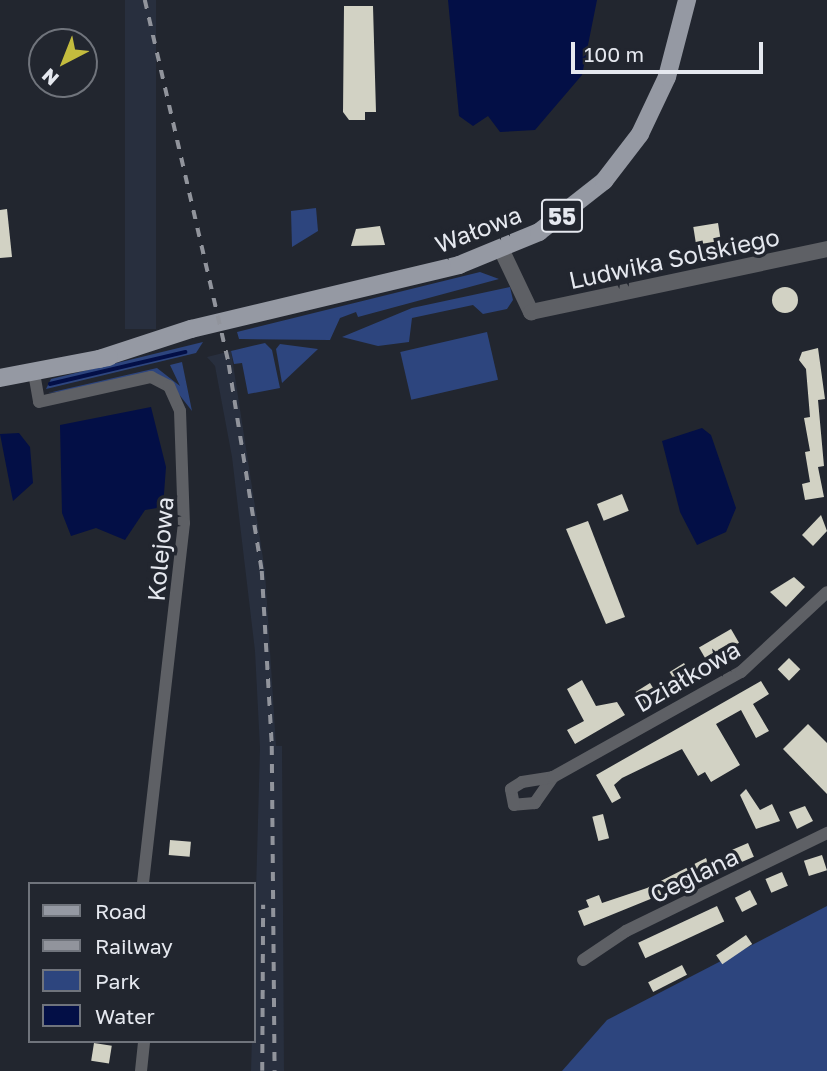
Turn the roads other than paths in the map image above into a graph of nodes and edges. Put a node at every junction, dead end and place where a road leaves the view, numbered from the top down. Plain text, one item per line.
1 (687, 0) edge
2 (827, 248) edge
3 (502, 251) junction
4 (34, 373) junction
5 (0, 379) edge
6 (827, 592) edge
7 (553, 776) dead end
8 (827, 833) edge
9 (143, 882) edge
10 (583, 960) dead end
11 (144, 1043) edge
12 (141, 1071) edge

1 - 3 main road, Wałowa / 55
2 - 3 street, Ludwika Solskiego
3 - 4 main road, Wałowa / 55
4 - 5 main road, 55
4 - 9 street, Kolejowa
6 - 7 street, Działkowa
8 - 10 street, Ceglana
11 - 12 street

